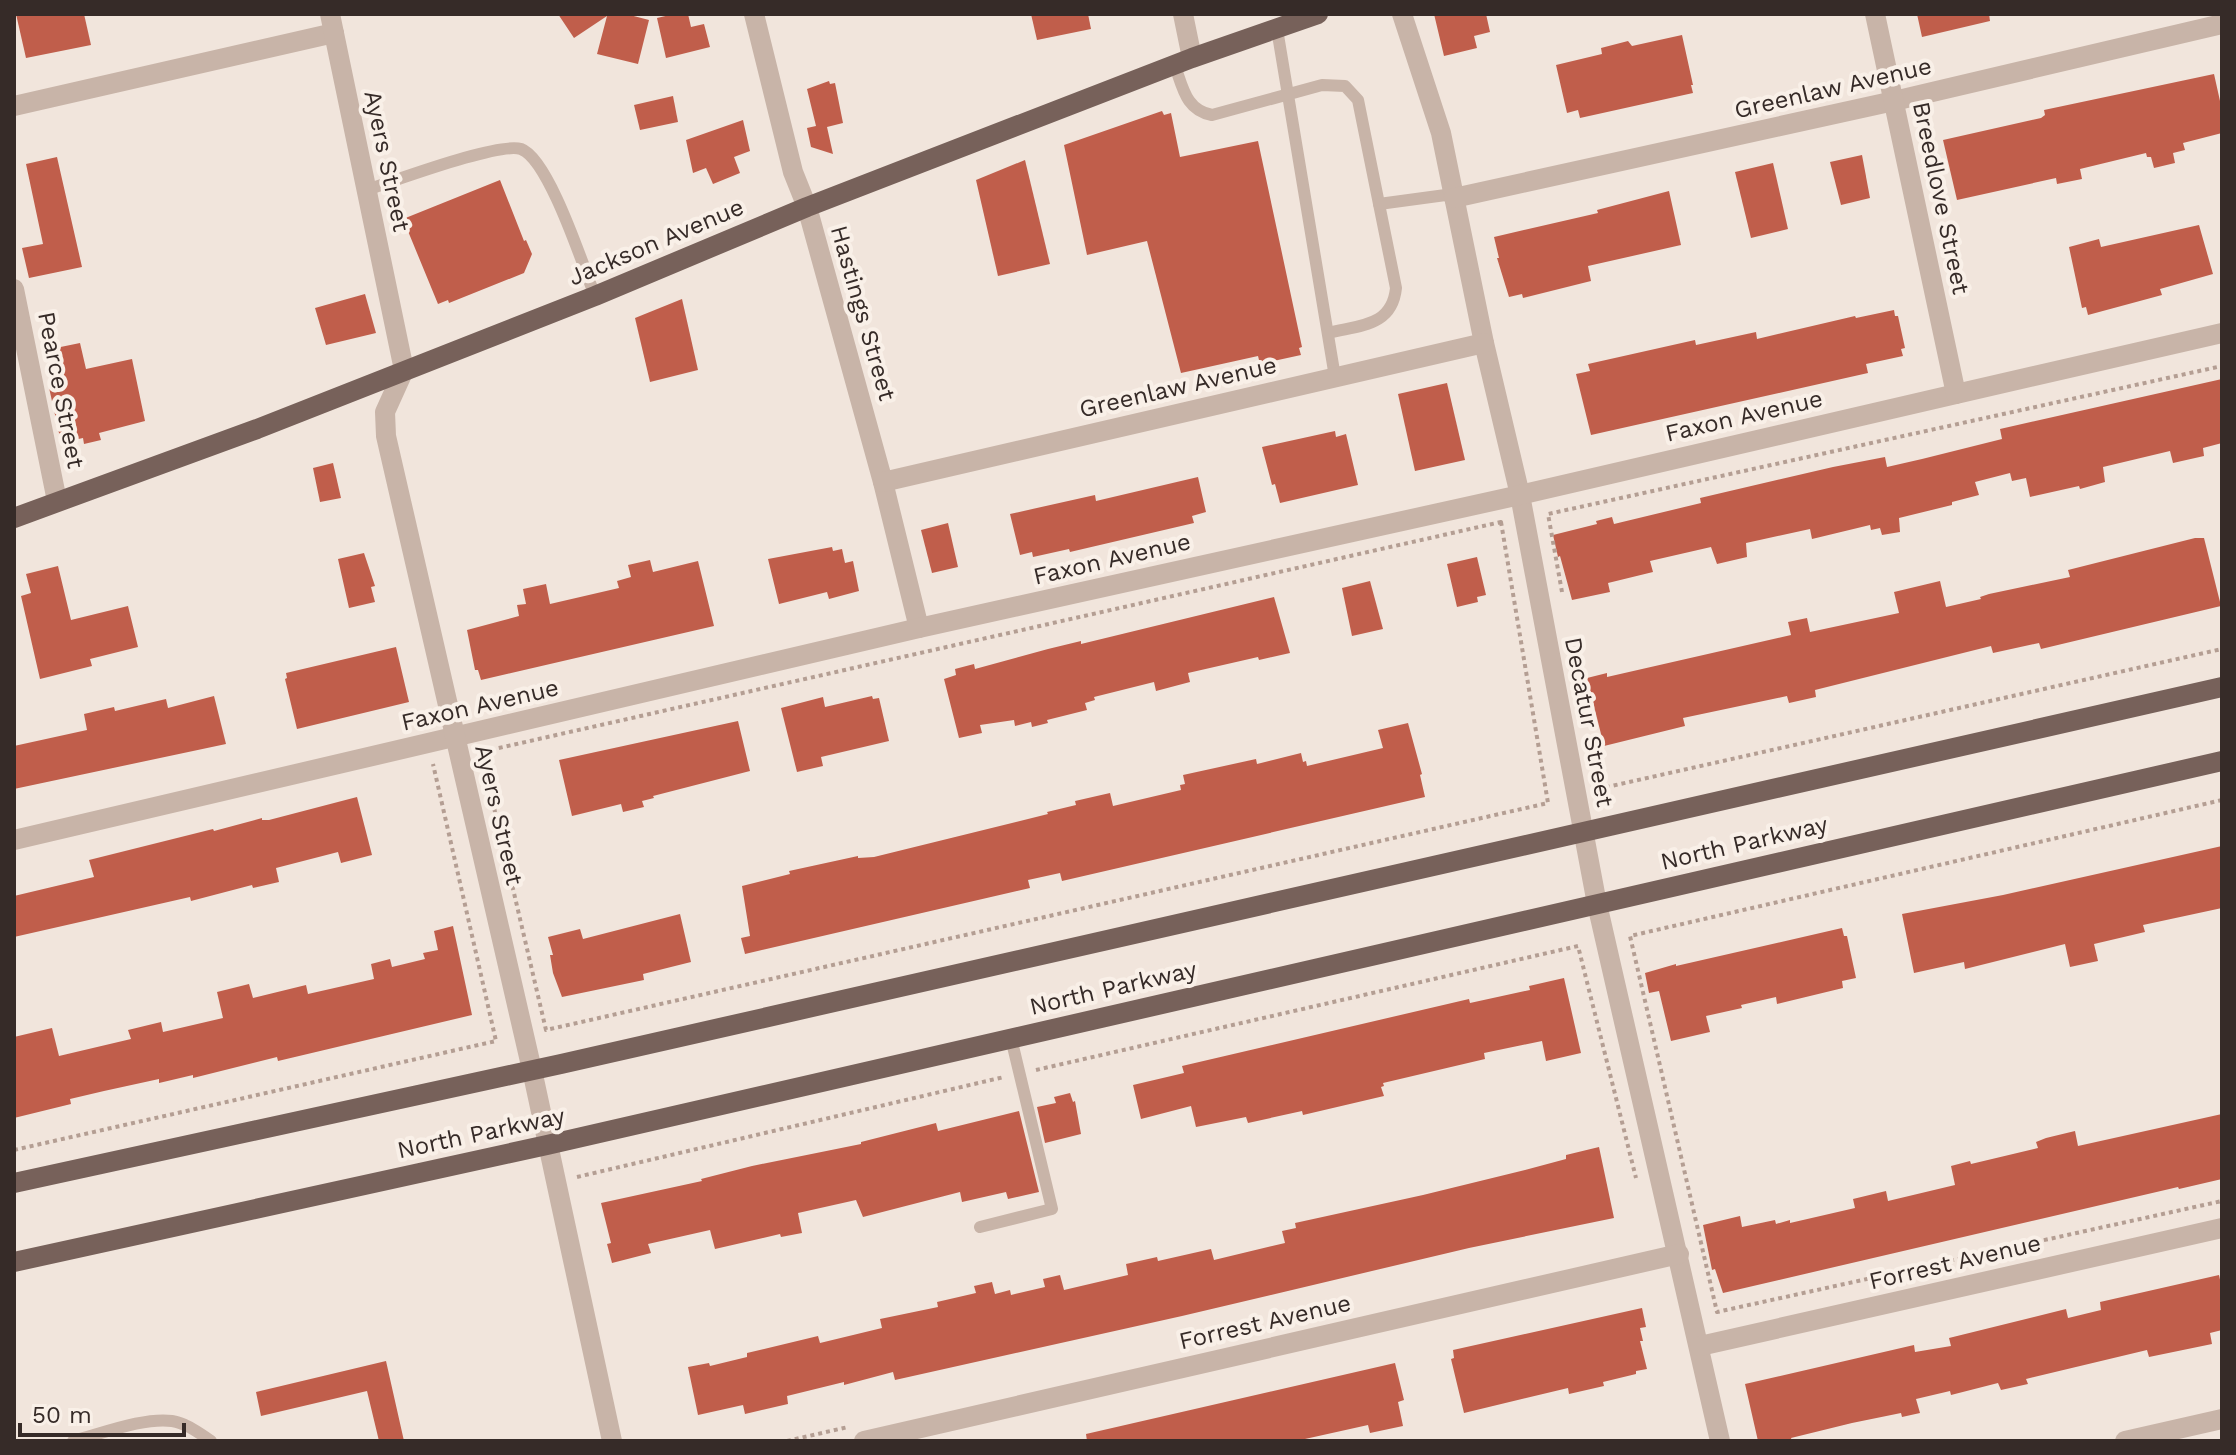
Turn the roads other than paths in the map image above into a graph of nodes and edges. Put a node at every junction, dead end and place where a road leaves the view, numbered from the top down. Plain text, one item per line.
1 (754, 14) edge
2 (1183, 14) edge
3 (1318, 14) edge
4 (1402, 14) edge
5 (1875, 14) edge
6 (332, 24) edge
7 (2222, 24) edge
8 (1277, 29) junction
9 (1184, 62) junction
10 (1288, 94) junction
11 (1894, 101) junction
12 (14, 106) edge
13 (366, 190) junction
14 (1453, 196) junction
15 (1379, 204) junction
16 (807, 207) junction
17 (14, 289) edge
18 (595, 296) junction
19 (1328, 333) junction
20 (2222, 333) edge
21 (1484, 343) junction
22 (404, 370) junction
23 (1335, 377) junction
24 (1956, 394) junction
25 (883, 482) junction
26 (1520, 495) junction
27 (57, 501) junction
28 (14, 518) edge
29 (919, 628) junction
30 (2222, 687) edge
31 (455, 738) junction
32 (2222, 761) edge
33 (1584, 831) junction
34 (14, 840) edge
35 (1597, 904) junction
36 (1011, 1038) junction
37 (532, 1070) junction
38 (547, 1145) junction
39 (14, 1183) edge
40 (980, 1227) dead end
41 (2222, 1228) edge
42 (1679, 1254) junction
43 (14, 1262) edge
44 (1700, 1346) junction
45 (2222, 1419) edge
46 (856, 1434) edge
47 (2163, 1437) edge
48 (73, 1441) edge
49 (211, 1441) edge
50 (612, 1441) edge
51 (1720, 1441) edge
52 (2125, 1441) edge

1 - 16 street, Hastings Street
2 - 9 street
3 - 8 main road, Jackson Avenue
4 - 14 street, Decatur Street
5 - 11 street, Breedlove Street
6 - 12 street
6 - 13 street, Ayers Street
7 - 11 street, Greenlaw Avenue
8 - 9 main road, Jackson Avenue
8 - 10 lane
9 - 10 lane
9 - 16 main road, Jackson Avenue
10 - 15 lane
10 - 19 lane
11 - 14 street, Greenlaw Avenue
11 - 24 street, Breedlove Street
13 - 18 lane
13 - 22 street, Ayers Street
14 - 15 lane
14 - 21 street, Decatur Street
15 - 19 lane
16 - 18 main road, Jackson Avenue
16 - 25 street, Hastings Street
17 - 27 street, Pearce Street
18 - 22 main road, Jackson Avenue
19 - 23 lane
20 - 24 street, Faxon Avenue
21 - 23 street, Greenlaw Avenue
21 - 26 street, Decatur Street
22 - 27 main road, Jackson Avenue
22 - 31 street, Ayers Street
23 - 25 street, Greenlaw Avenue
24 - 26 street, Faxon Avenue
25 - 29 street, Hastings Street
26 - 29 street, Faxon Avenue
26 - 33 street, Decatur Street
27 - 28 main road, Jackson Avenue
29 - 31 street, Faxon Avenue
30 - 33 main road, North Parkway
31 - 34 street, Faxon Avenue
31 - 37 street, Ayers Street
32 - 35 main road, North Parkway
33 - 35 street, Decatur Street
33 - 37 main road, North Parkway
35 - 36 main road, North Parkway
35 - 42 street, Decatur Street
36 - 38 main road, North Parkway
36 - 40 lane
37 - 38 street, Ayers Street
37 - 39 main road, North Parkway
38 - 43 main road, North Parkway
38 - 50 street, Ayers Street
41 - 44 street, Forrest Avenue
42 - 44 street, Decatur Street
42 - 46 street, Forrest Avenue
44 - 51 street, Decatur Street
45 - 47 street
47 - 52 street
48 - 49 lane

